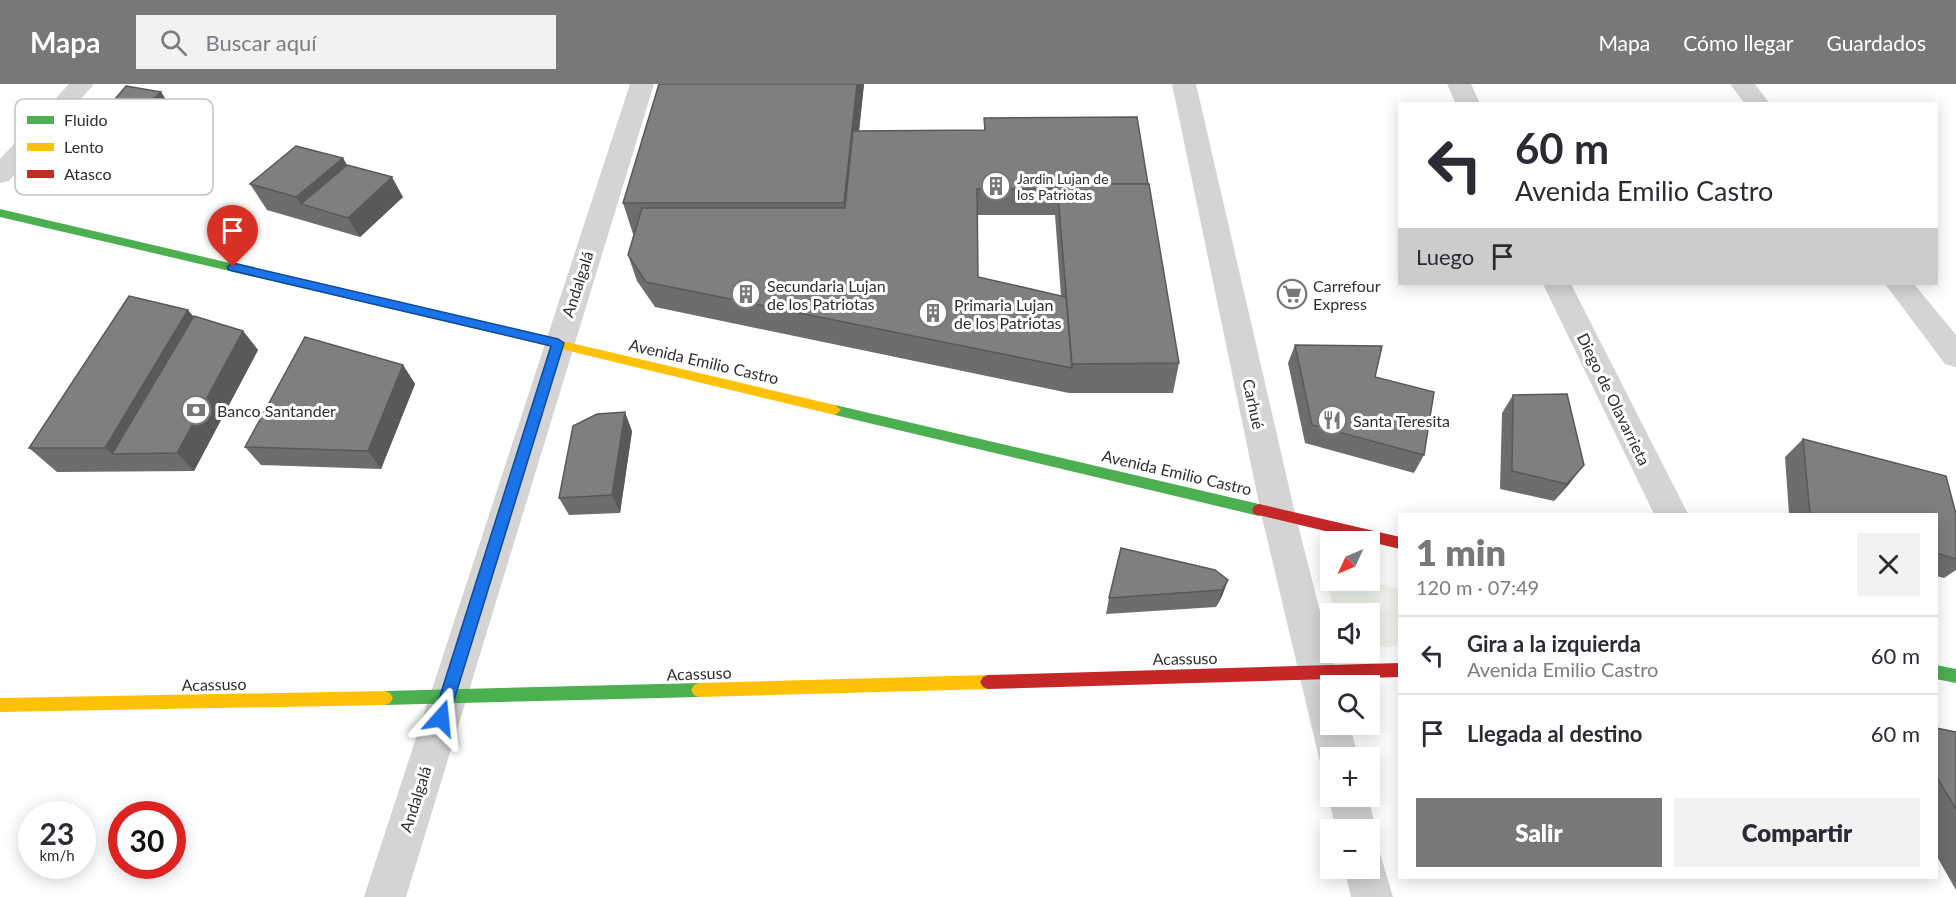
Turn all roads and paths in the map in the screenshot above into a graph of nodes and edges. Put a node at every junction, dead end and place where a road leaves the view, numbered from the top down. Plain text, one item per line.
1 (82, 84) edge
2 (642, 84) edge
3 (1184, 84) edge
4 (1459, 84) edge
5 (1742, 84) edge
6 (68, 99) edge
7 (1467, 102) edge
8 (1756, 102) edge
9 (15, 158) edge
10 (0, 175) edge
11 (0, 213) edge
12 (1557, 285) edge
13 (1900, 285) edge
14 (558, 343) junction
15 (1956, 356) edge
16 (1278, 513) junction
17 (1671, 513) edge
18 (1398, 543) edge
19 (1398, 670) edge
20 (1938, 672) edge
21 (1319, 674) junction
22 (1956, 676) edge
23 (1320, 678) edge
24 (448, 697) junction
25 (0, 705) edge
26 (1368, 879) edge
27 (385, 897) edge
28 (1372, 897) edge

1 - 6 street
2 - 14 street, Andalgalá
3 - 16 street, Carhué
4 - 7 street
5 - 8 street
9 - 10 street
11 - 14 main road, Avenida Emilio Castro
12 - 17 street, Diego de Olavarrieta
13 - 15 street
14 - 16 main road, Avenida Emilio Castro
14 - 24 street, Andalgalá
16 - 18 main road, Avenida Emilio Castro
16 - 21 street, Carhué
19 - 21 main road, Acassuso
20 - 22 main road
21 - 23 street, Carhué
21 - 24 main road, Acassuso
24 - 25 main road, Acassuso
24 - 27 street, Andalgalá
26 - 28 street

